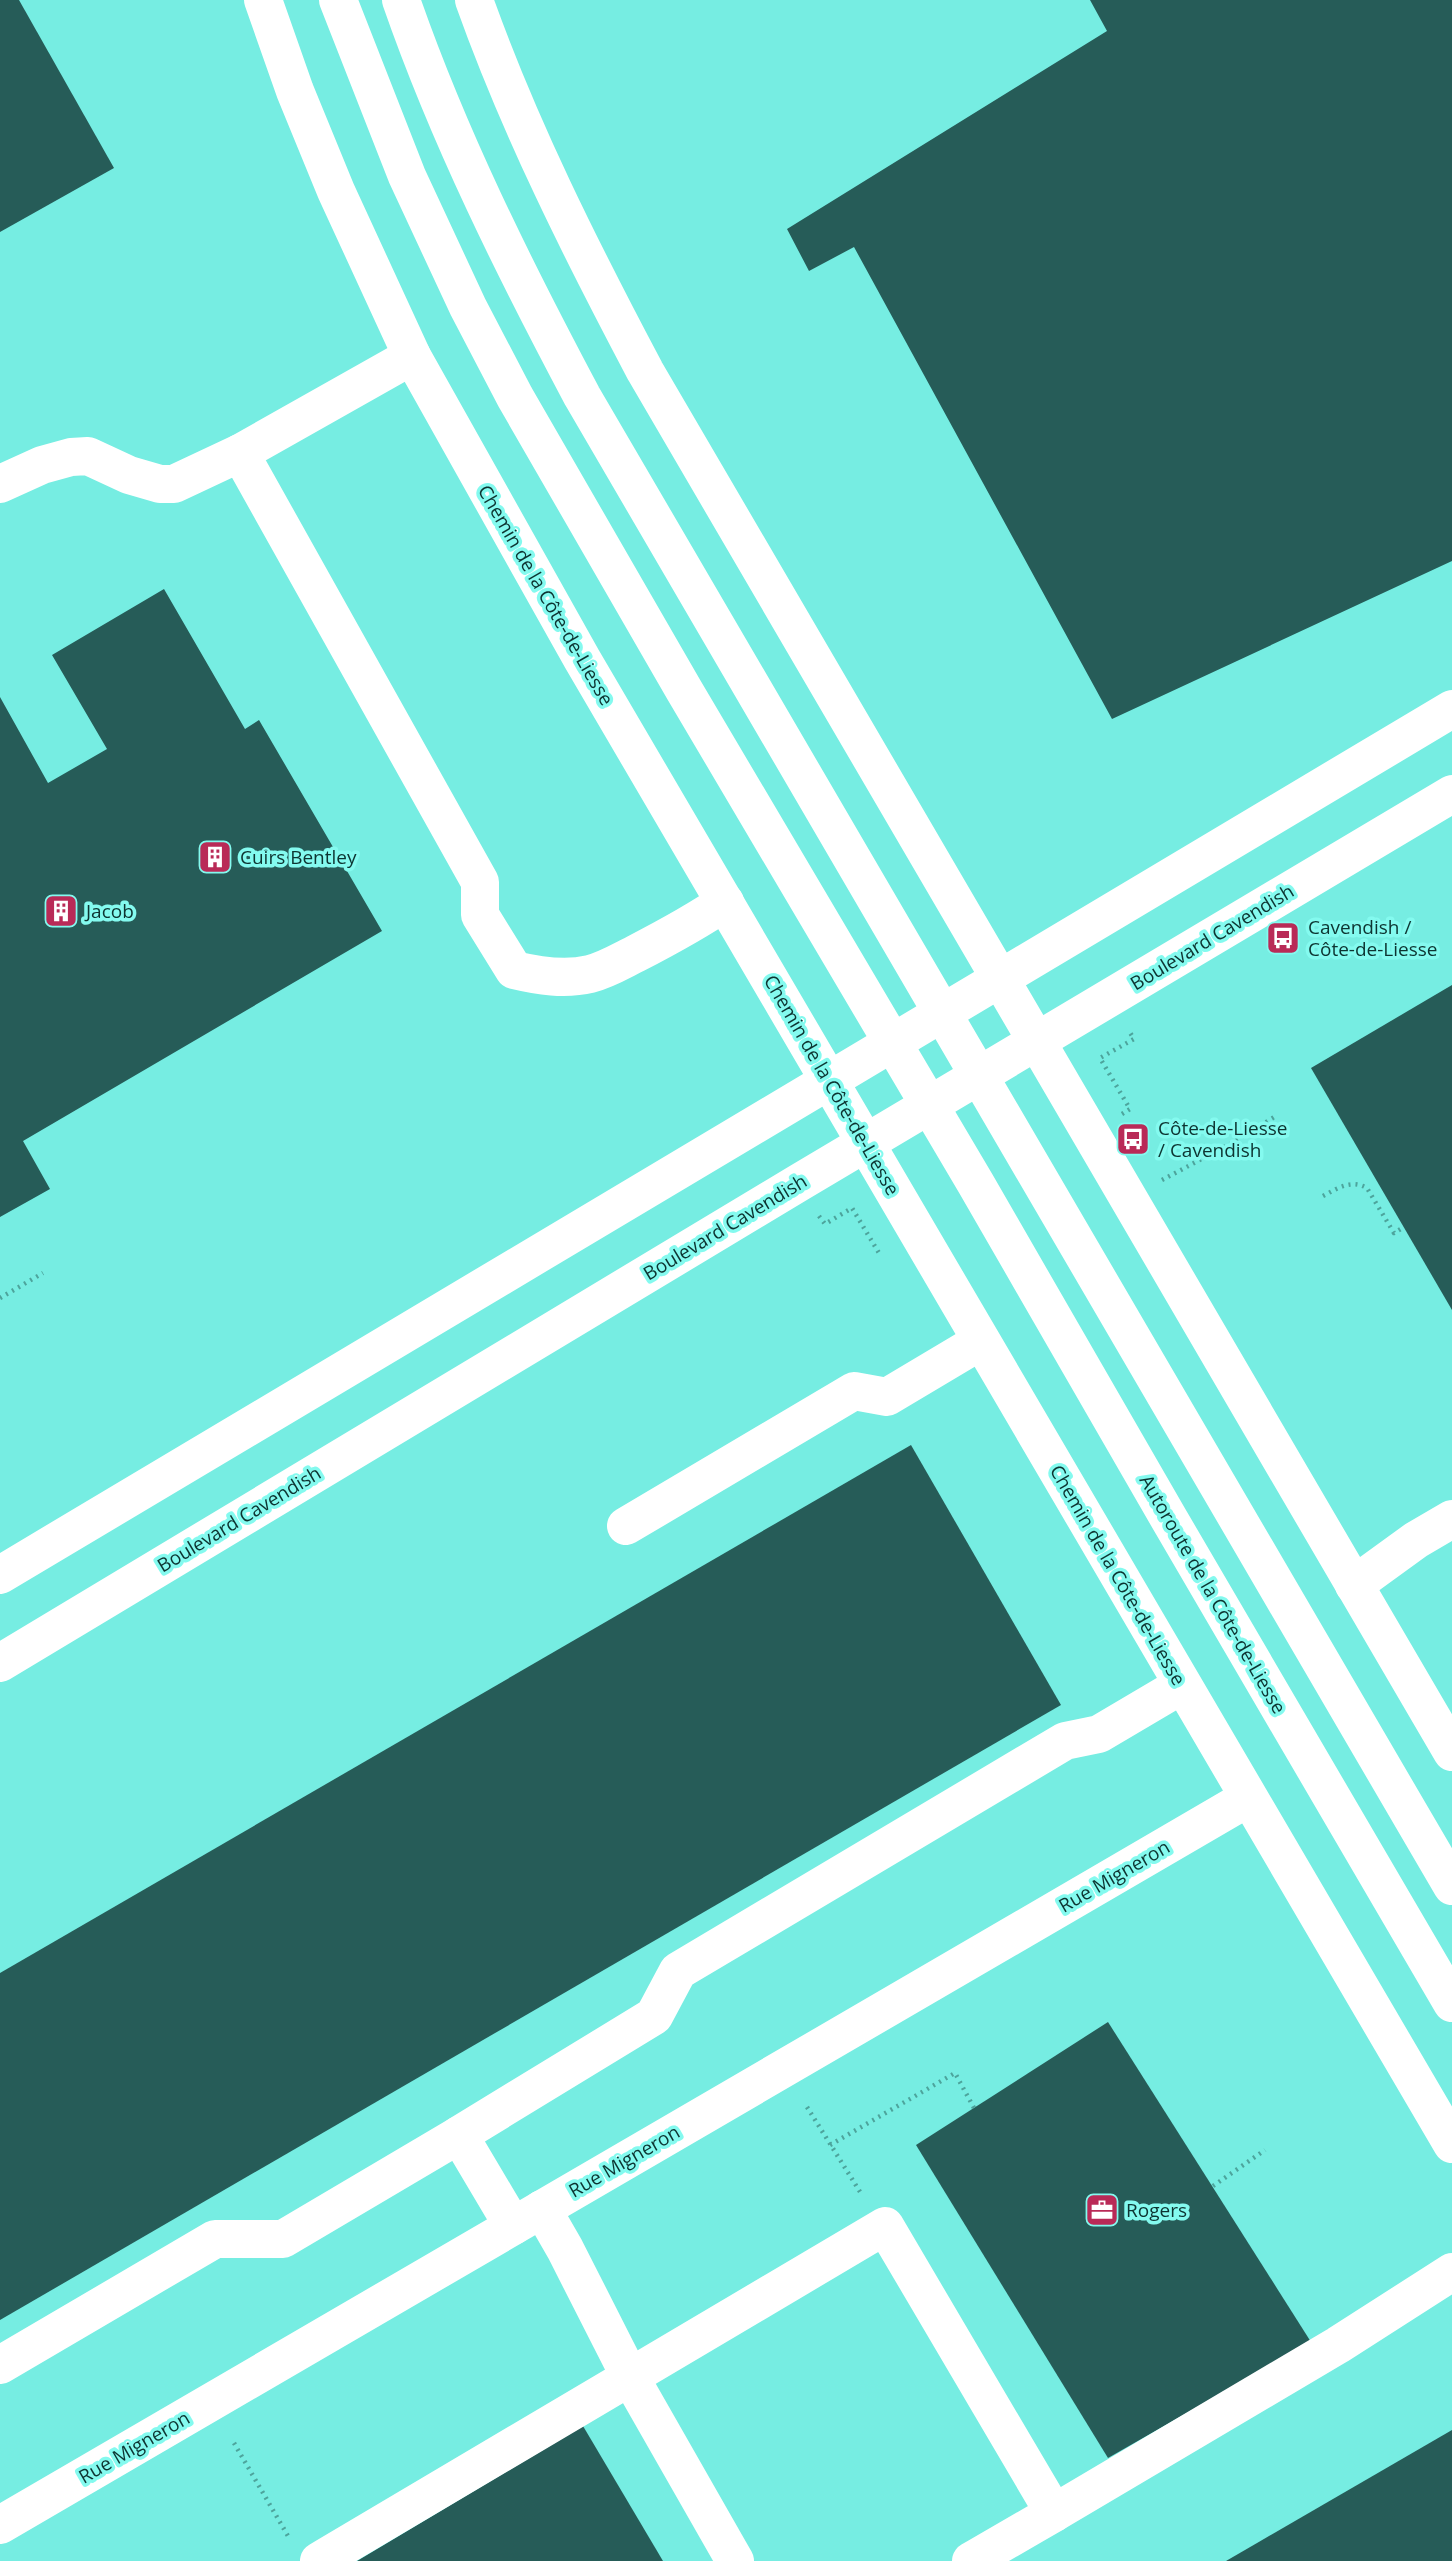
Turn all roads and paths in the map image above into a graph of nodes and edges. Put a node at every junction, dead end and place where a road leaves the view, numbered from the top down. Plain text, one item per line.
1 (263, 0) edge
2 (338, 0) edge
3 (401, 0) edge
4 (474, 0) edge
5 (412, 356) junction
6 (240, 453) junction
7 (0, 484) edge
8 (1452, 709) edge
9 (1452, 794) edge
10 (725, 902) junction
11 (1134, 1039) dead end
12 (1120, 1115) dead end
13 (1276, 1115) dead end
14 (1158, 1182) dead end
15 (1323, 1196) dead end
16 (819, 1216) dead end
17 (1404, 1227) dead end
18 (874, 1245) dead end
19 (43, 1273) dead end
20 (0, 1298) edge
21 (981, 1341) junction
22 (1452, 1519) edge
23 (626, 1526) dead end
24 (0, 1575) edge
25 (1354, 1585) junction
26 (0, 1663) edge
27 (1182, 1685) junction
28 (1452, 1752) edge
29 (1248, 1798) junction
30 (1452, 1886) edge
31 (1452, 2003) edge
32 (807, 2107) dead end
33 (975, 2108) dead end
34 (459, 2135) junction
35 (1452, 2144) edge
36 (830, 2145) junction
37 (1265, 2150) dead end
38 (855, 2186) dead end
39 (1213, 2186) dead end
40 (528, 2218) junction
41 (1452, 2272) edge
42 (0, 2365) edge
43 (630, 2377) junction
44 (234, 2443) dead end
45 (1054, 2513) junction
46 (278, 2518) dead end
47 (0, 2525) edge
48 (319, 2561) edge
49 (735, 2561) edge
50 (971, 2561) edge

1 - 5 main road, Chemin de la Côte-de-Liesse
2 - 31 main road, Autoroute de la Côte-de-Liesse
3 - 30 main road
4 - 25 main road
5 - 6 main road
5 - 10 main road, Chemin de la Côte-de-Liesse
6 - 7 main road
6 - 10 main road
8 - 24 main road
9 - 26 main road, Boulevard Cavendish
10 - 21 main road, Chemin de la Côte-de-Liesse
11 - 12 path
13 - 14 path
15 - 17 path
16 - 18 path
19 - 20 path
21 - 23 main road
21 - 27 main road, Chemin de la Côte-de-Liesse
22 - 25 main road
25 - 28 main road
27 - 29 main road, Chemin de la Côte-de-Liesse
27 - 34 main road
29 - 35 main road, Chemin de la Côte-de-Liesse
29 - 40 main road, Rue Migneron
32 - 36 path
33 - 36 path
34 - 40 main road
34 - 42 main road
36 - 38 path
37 - 39 path
40 - 43 main road
40 - 47 main road, Rue Migneron
41 - 45 main road
43 - 45 main road
43 - 48 main road
43 - 49 main road
44 - 46 path
45 - 50 main road

